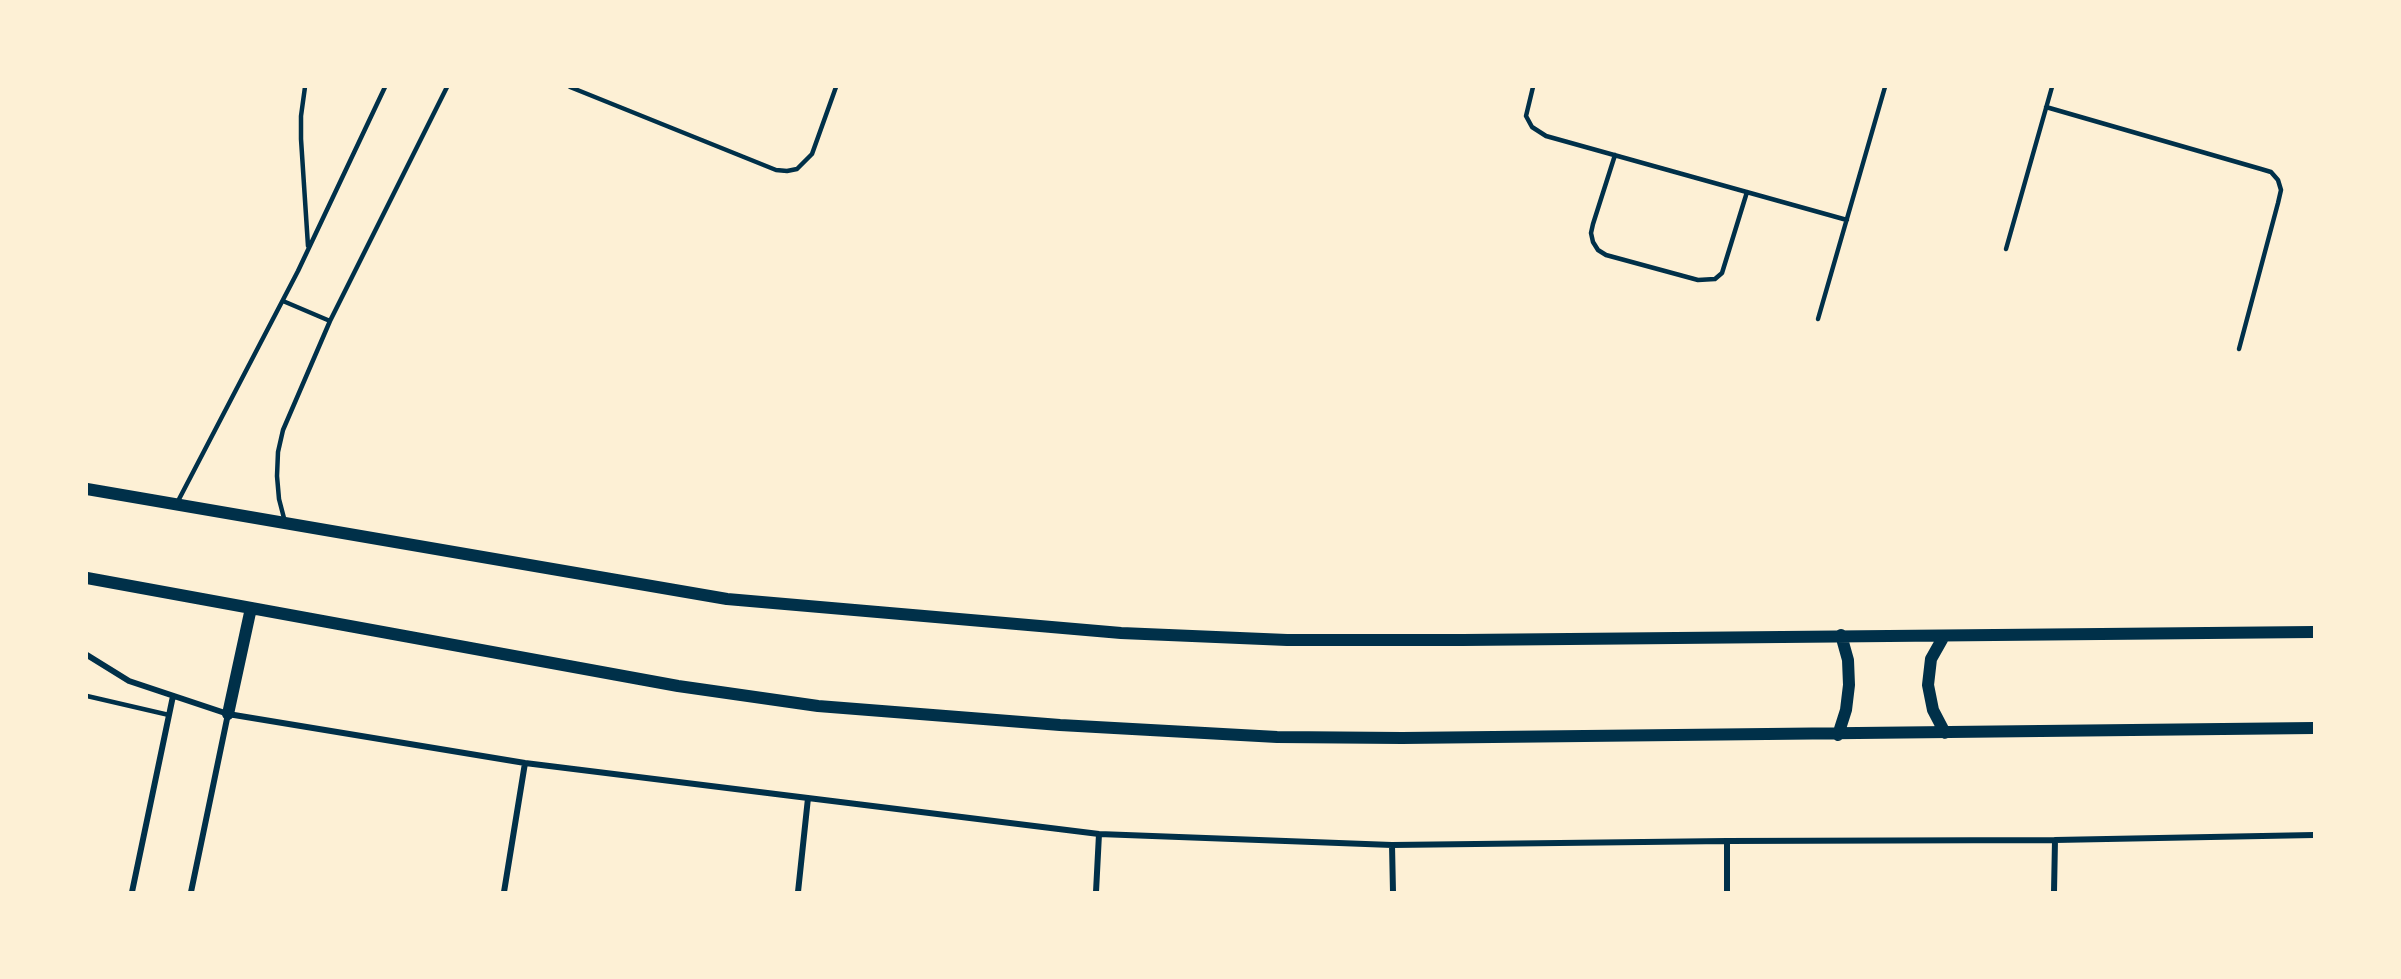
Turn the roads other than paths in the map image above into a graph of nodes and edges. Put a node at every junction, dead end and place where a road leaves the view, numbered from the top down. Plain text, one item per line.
1 (305, 87) edge
2 (385, 87) edge
3 (447, 87) edge
4 (570, 87) edge
5 (836, 87) edge
6 (1533, 87) edge
7 (1885, 87) edge
8 (2052, 87) edge
9 (2046, 107) junction
10 (1615, 155) junction
11 (1747, 192) junction
12 (1847, 220) junction
13 (309, 248) junction
14 (2006, 249) dead end
15 (283, 301) junction
16 (1818, 319) dead end
17 (330, 321) junction
18 (2239, 349) dead end
19 (87, 489) edge
20 (177, 503) junction
21 (285, 522) junction
22 (87, 578) edge
23 (251, 608) junction
24 (2314, 632) edge
25 (1841, 635) junction
26 (1944, 636) junction
27 (87, 656) edge
28 (87, 696) edge
29 (172, 696) junction
30 (228, 714) junction
31 (169, 716) junction
32 (2314, 728) edge
33 (1945, 733) junction
34 (1838, 735) junction
35 (525, 763) junction
36 (808, 798) junction
37 (1099, 834) junction
38 (2314, 835) edge
39 (2055, 840) junction
40 (1727, 841) junction
41 (1392, 845) junction
42 (132, 892) edge
43 (191, 892) edge
44 (504, 892) edge
45 (798, 892) edge
46 (1096, 892) edge
47 (1393, 892) edge
48 (1727, 892) edge
49 (2055, 892) edge

1 - 13 lane
2 - 13 lane
3 - 17 lane
4 - 5 lane
6 - 10 lane
7 - 12 lane
8 - 9 lane
9 - 14 lane
9 - 18 lane
10 - 11 lane
10 - 11 lane
11 - 12 lane
12 - 16 lane
13 - 15 lane
15 - 17 lane
15 - 20 lane
17 - 21 lane
19 - 20 main road
20 - 21 main road
21 - 25 main road
22 - 23 main road
23 - 30 main road
23 - 34 main road
24 - 26 main road
25 - 26 main road
25 - 34 main road
26 - 33 main road
27 - 29 street
28 - 31 lane
29 - 30 street
29 - 31 street
30 - 35 street
30 - 43 street
31 - 42 street
32 - 33 main road
33 - 34 main road
35 - 36 street
35 - 44 street
36 - 37 street
36 - 45 street
37 - 41 street
37 - 46 street
38 - 39 street
39 - 40 street
39 - 49 street
40 - 41 street
40 - 48 street
41 - 47 street

